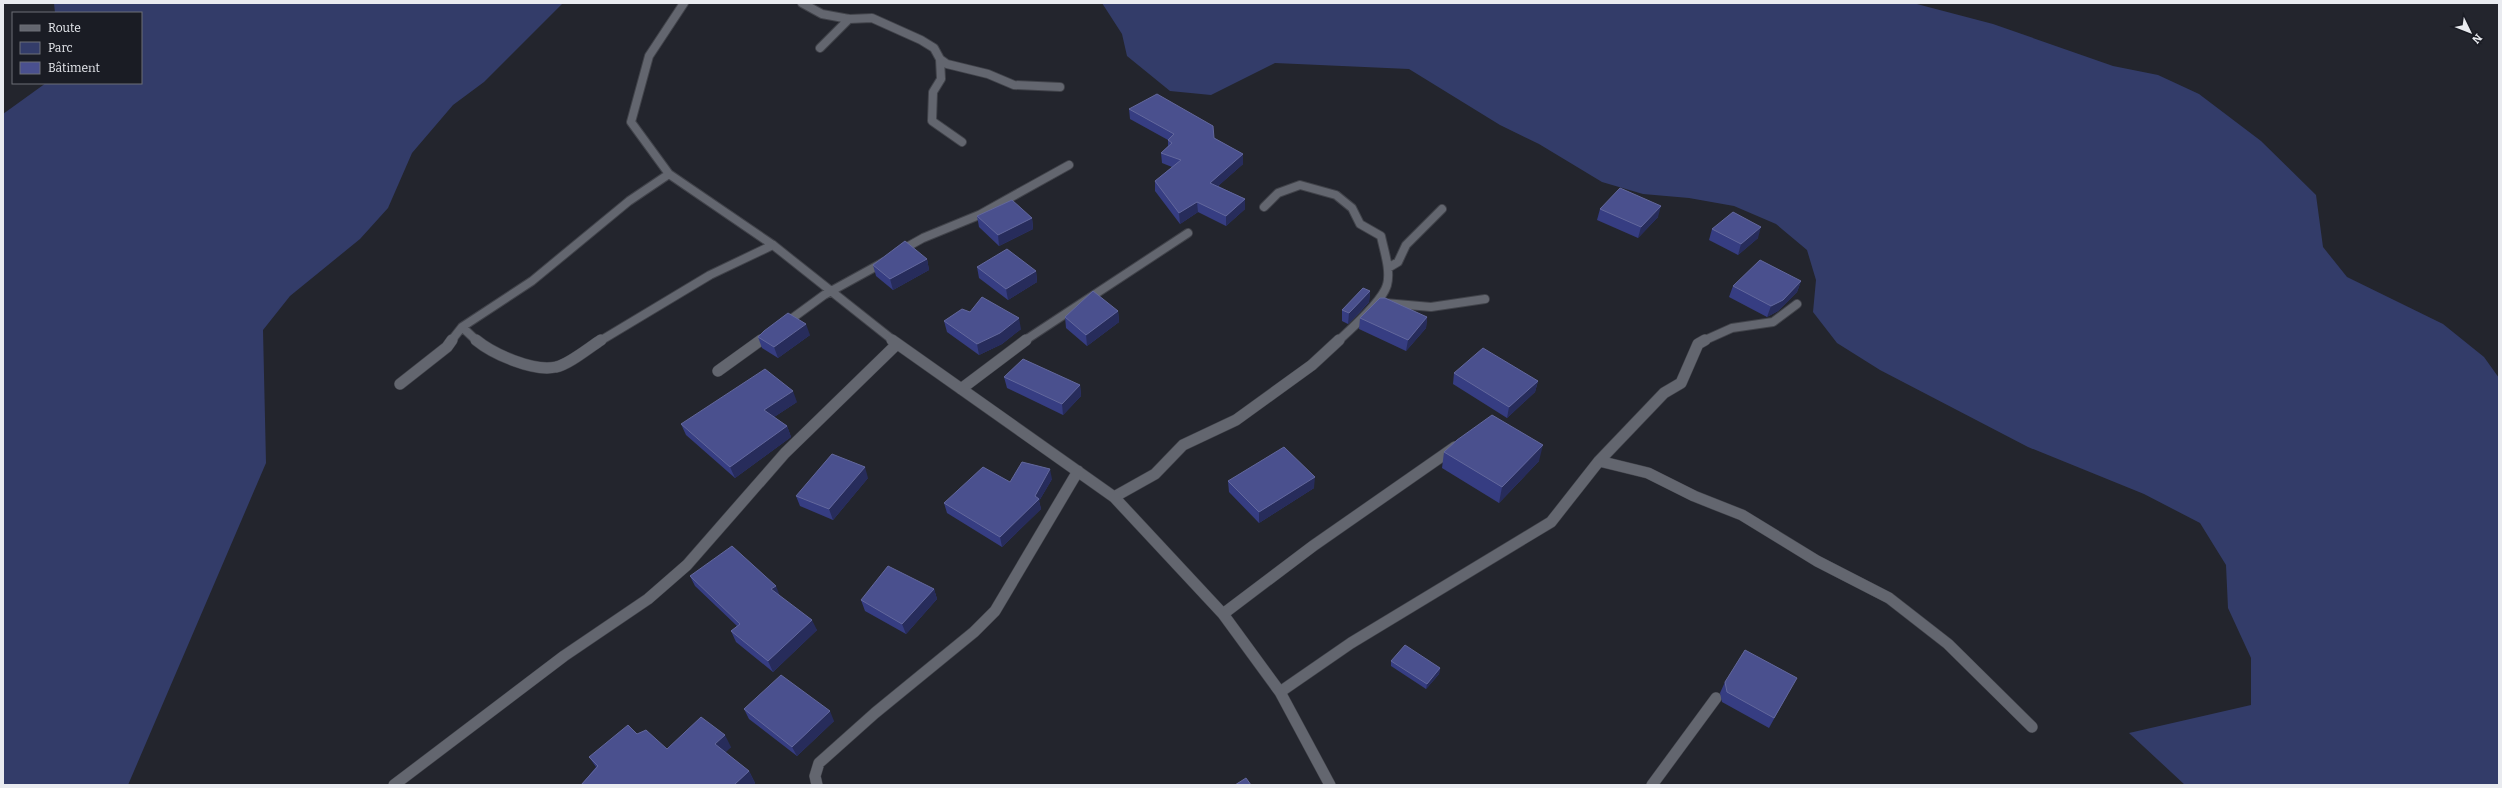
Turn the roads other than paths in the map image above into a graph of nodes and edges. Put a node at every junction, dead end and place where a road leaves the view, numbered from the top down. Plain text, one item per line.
1 (684, 3) edge
2 (802, 3) edge
3 (849, 18) junction
4 (820, 48) dead end
5 (940, 59) junction
6 (1060, 87) dead end
7 (962, 142) dead end
8 (1069, 165) dead end
9 (669, 174) junction
10 (1264, 206) dead end
11 (1442, 209) dead end
12 (1188, 233) dead end
13 (773, 245) junction
14 (1388, 268) junction
15 (830, 291) junction
16 (1485, 299) dead end
17 (1375, 303) junction
18 (1796, 304) dead end
19 (462, 327) junction
20 (897, 344) junction
21 (718, 371) dead end
22 (400, 384) dead end
23 (961, 389) junction
24 (1463, 441) edge
25 (1599, 461) junction
26 (1078, 472) junction
27 (1114, 497) junction
28 (1223, 614) junction
29 (1280, 692) junction
30 (1716, 698) dead end
31 (2032, 727) dead end
32 (394, 785) edge
33 (817, 785) edge
34 (1330, 785) edge
35 (1652, 785) edge

1 - 9 street
2 - 3 street
3 - 4 street
3 - 5 street
5 - 6 street
5 - 7 street
8 - 15 street
9 - 13 street
9 - 19 street
10 - 14 street
11 - 14 street
12 - 23 street
13 - 15 street
13 - 19 street
14 - 17 street
15 - 20 street
15 - 21 street
16 - 17 street
17 - 27 street
18 - 25 street
19 - 22 street
20 - 23 street
20 - 32 street
23 - 26 street
24 - 28 street
25 - 29 street
25 - 31 street
26 - 27 street
26 - 33 street
27 - 28 street
28 - 29 street
29 - 34 street
30 - 35 street

